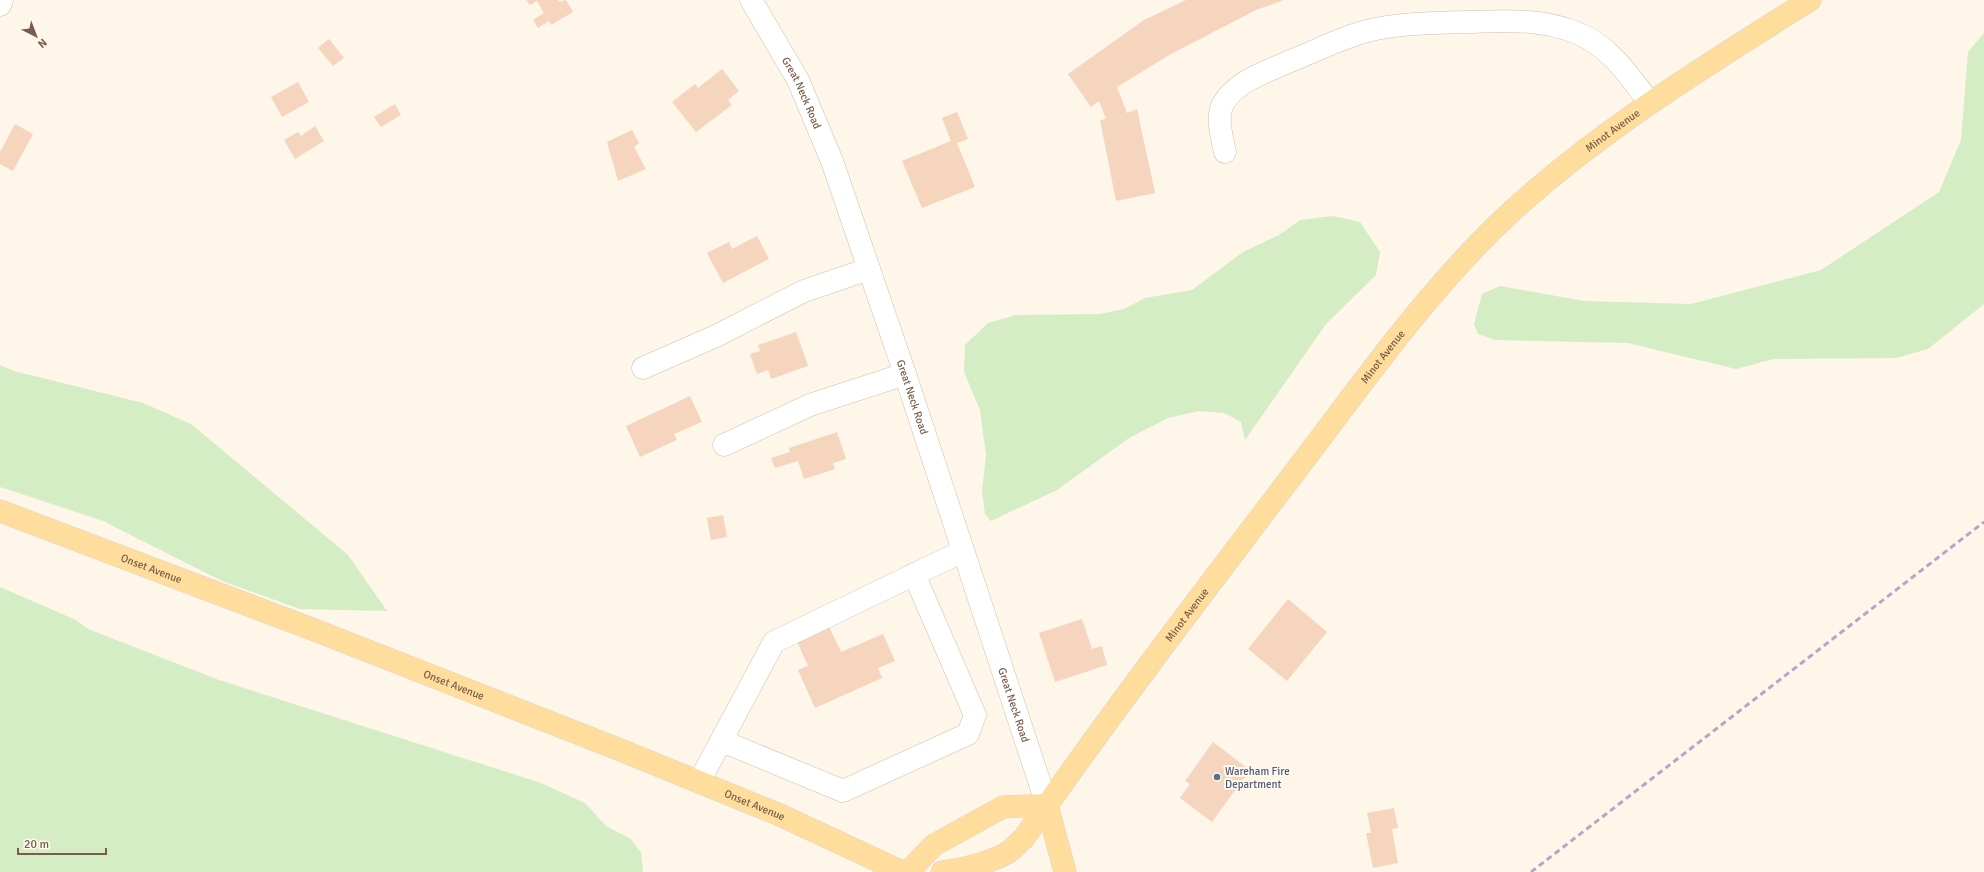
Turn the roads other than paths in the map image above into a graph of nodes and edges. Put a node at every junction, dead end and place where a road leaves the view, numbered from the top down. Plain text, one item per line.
1 (2, 0) edge
2 (751, 0) edge
3 (1810, 0) edge
4 (0, 6) edge
5 (1650, 104) junction
6 (1225, 152) dead end
7 (869, 269) junction
8 (643, 368) dead end
9 (906, 374) junction
10 (724, 446) dead end
11 (0, 511) edge
12 (963, 551) junction
13 (914, 574) junction
14 (722, 741) junction
15 (699, 782) junction
16 (1047, 805) junction
17 (902, 872) edge
18 (908, 872) edge
19 (942, 872) edge
20 (1065, 872) edge

1 - 4 street
2 - 7 street, Great Neck Road
3 - 5 main road, Minot Avenue
5 - 6 street
5 - 16 main road, Minot Avenue
7 - 8 street
7 - 9 street, Great Neck Road
9 - 10 street
9 - 12 street, Great Neck Road
11 - 15 main road, Onset Avenue
12 - 13 street
12 - 16 street, Great Neck Road
13 - 14 street
13 - 14 street
14 - 15 street
15 - 17 main road, Onset Avenue
16 - 18 main road
16 - 19 main road
16 - 20 main road

